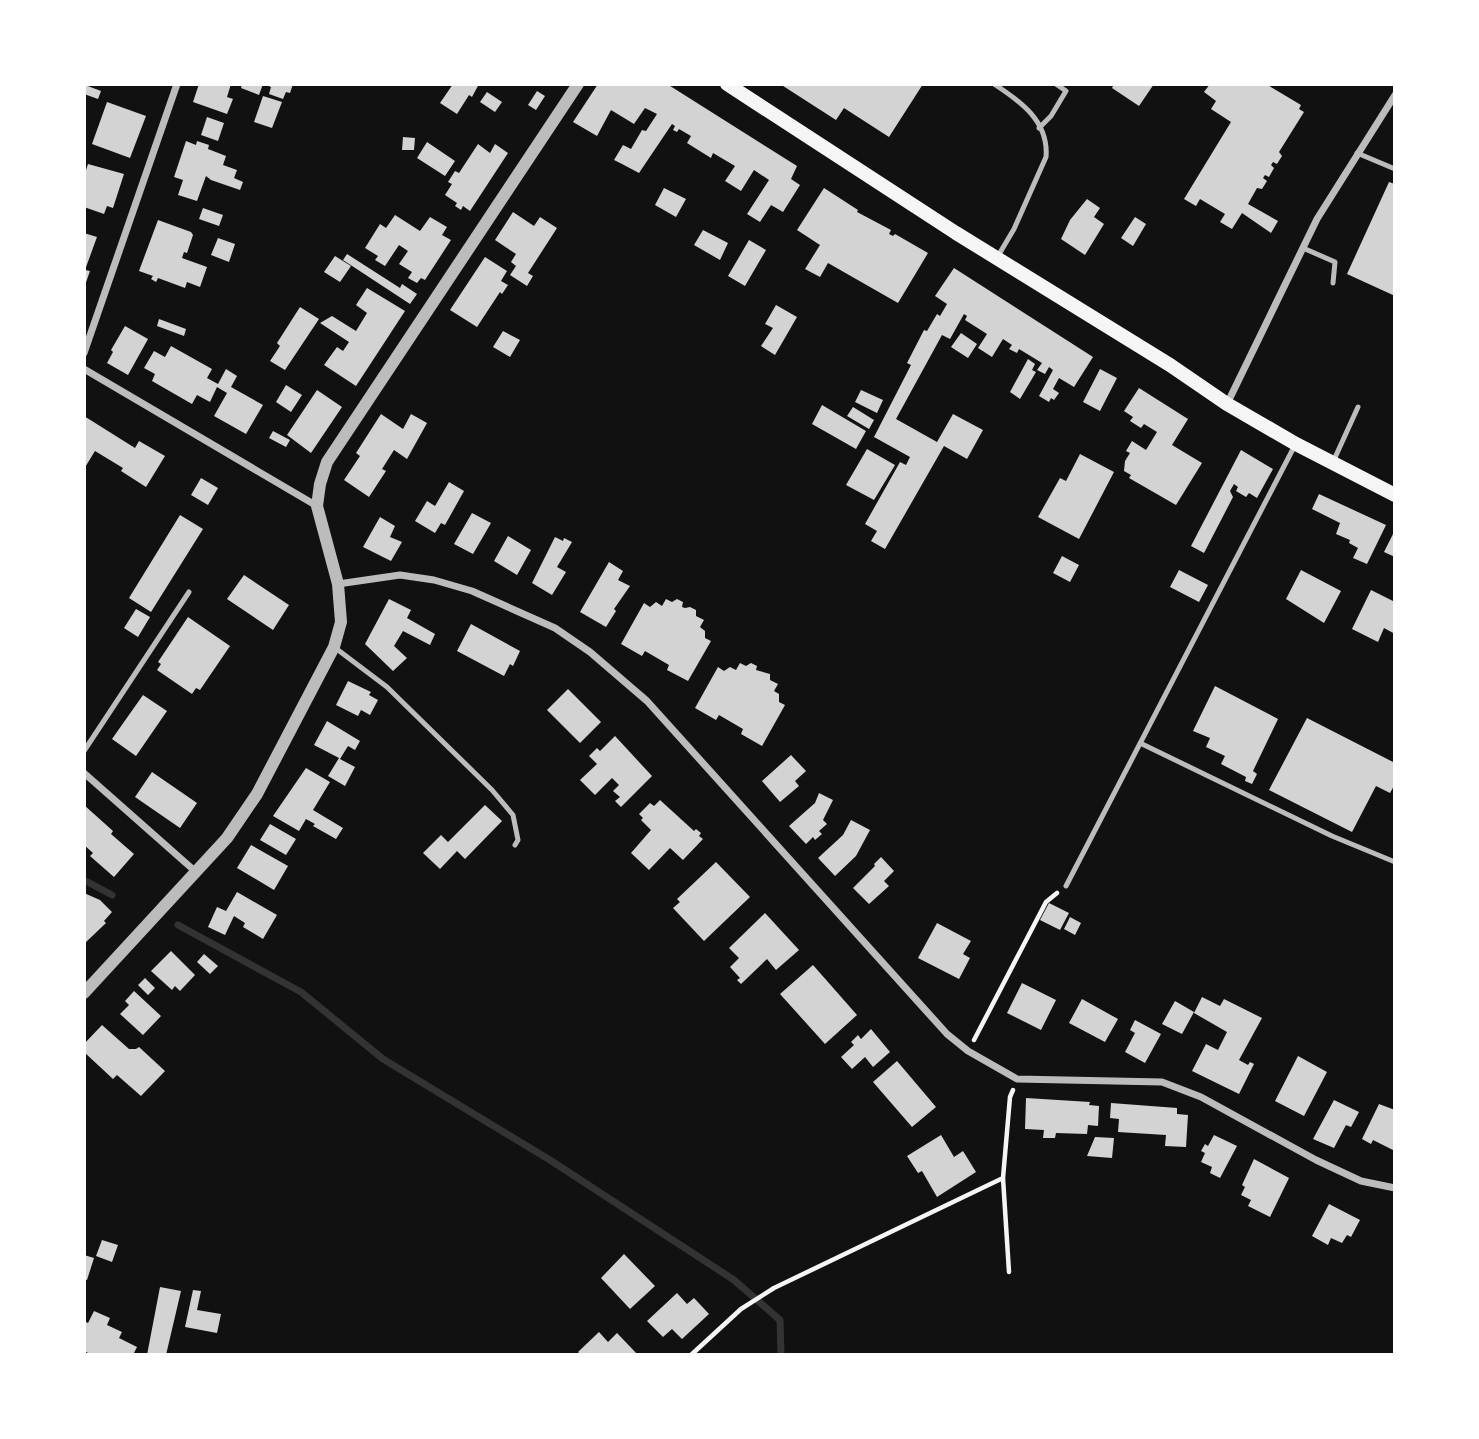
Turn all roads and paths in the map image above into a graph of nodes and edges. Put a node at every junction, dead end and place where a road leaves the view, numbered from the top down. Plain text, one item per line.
1 (177, 84) edge
2 (578, 84) edge
3 (727, 84) edge
4 (993, 84) edge
5 (1056, 84) edge
6 (1395, 95) edge
7 (1040, 128) junction
8 (1357, 153) junction
9 (1395, 169) edge
10 (1303, 248) junction
11 (997, 259) junction
12 (1333, 283) dead end
13 (84, 353) edge
14 (84, 369) edge
15 (1227, 404) junction
16 (1358, 407) dead end
17 (1296, 444) junction
18 (1333, 462) junction
19 (1395, 495) edge
20 (317, 506) junction
21 (338, 584) junction
22 (189, 592) dead end
23 (334, 647) junction
24 (1140, 743) junction
25 (84, 751) edge
26 (84, 773) edge
27 (515, 845) dead end
28 (1395, 862) edge
29 (197, 873) junction
30 (1066, 886) joint
31 (84, 993) edge
32 (968, 1051) junction
33 (1017, 1079) junction
34 (1003, 1178) junction
35 (1395, 1188) edge
36 (1009, 1272) dead end
37 (691, 1355) edge

1 - 13 street
2 - 20 street
3 - 11 main road
4 - 7 lane
5 - 7 lane
6 - 8 street
7 - 11 lane
8 - 9 lane
8 - 10 street
10 - 12 lane
10 - 15 street
11 - 15 main road
14 - 20 street
15 - 17 main road
16 - 18 lane
17 - 18 main road
17 - 24 lane
18 - 19 main road
20 - 21 street
21 - 23 street
21 - 32 street
22 - 25 lane
23 - 27 lane
23 - 29 street
24 - 28 lane
24 - 30 lane
26 - 29 street
29 - 31 street
30 - 32 path
32 - 33 street
33 - 34 path
33 - 35 street
34 - 36 path
34 - 37 path

